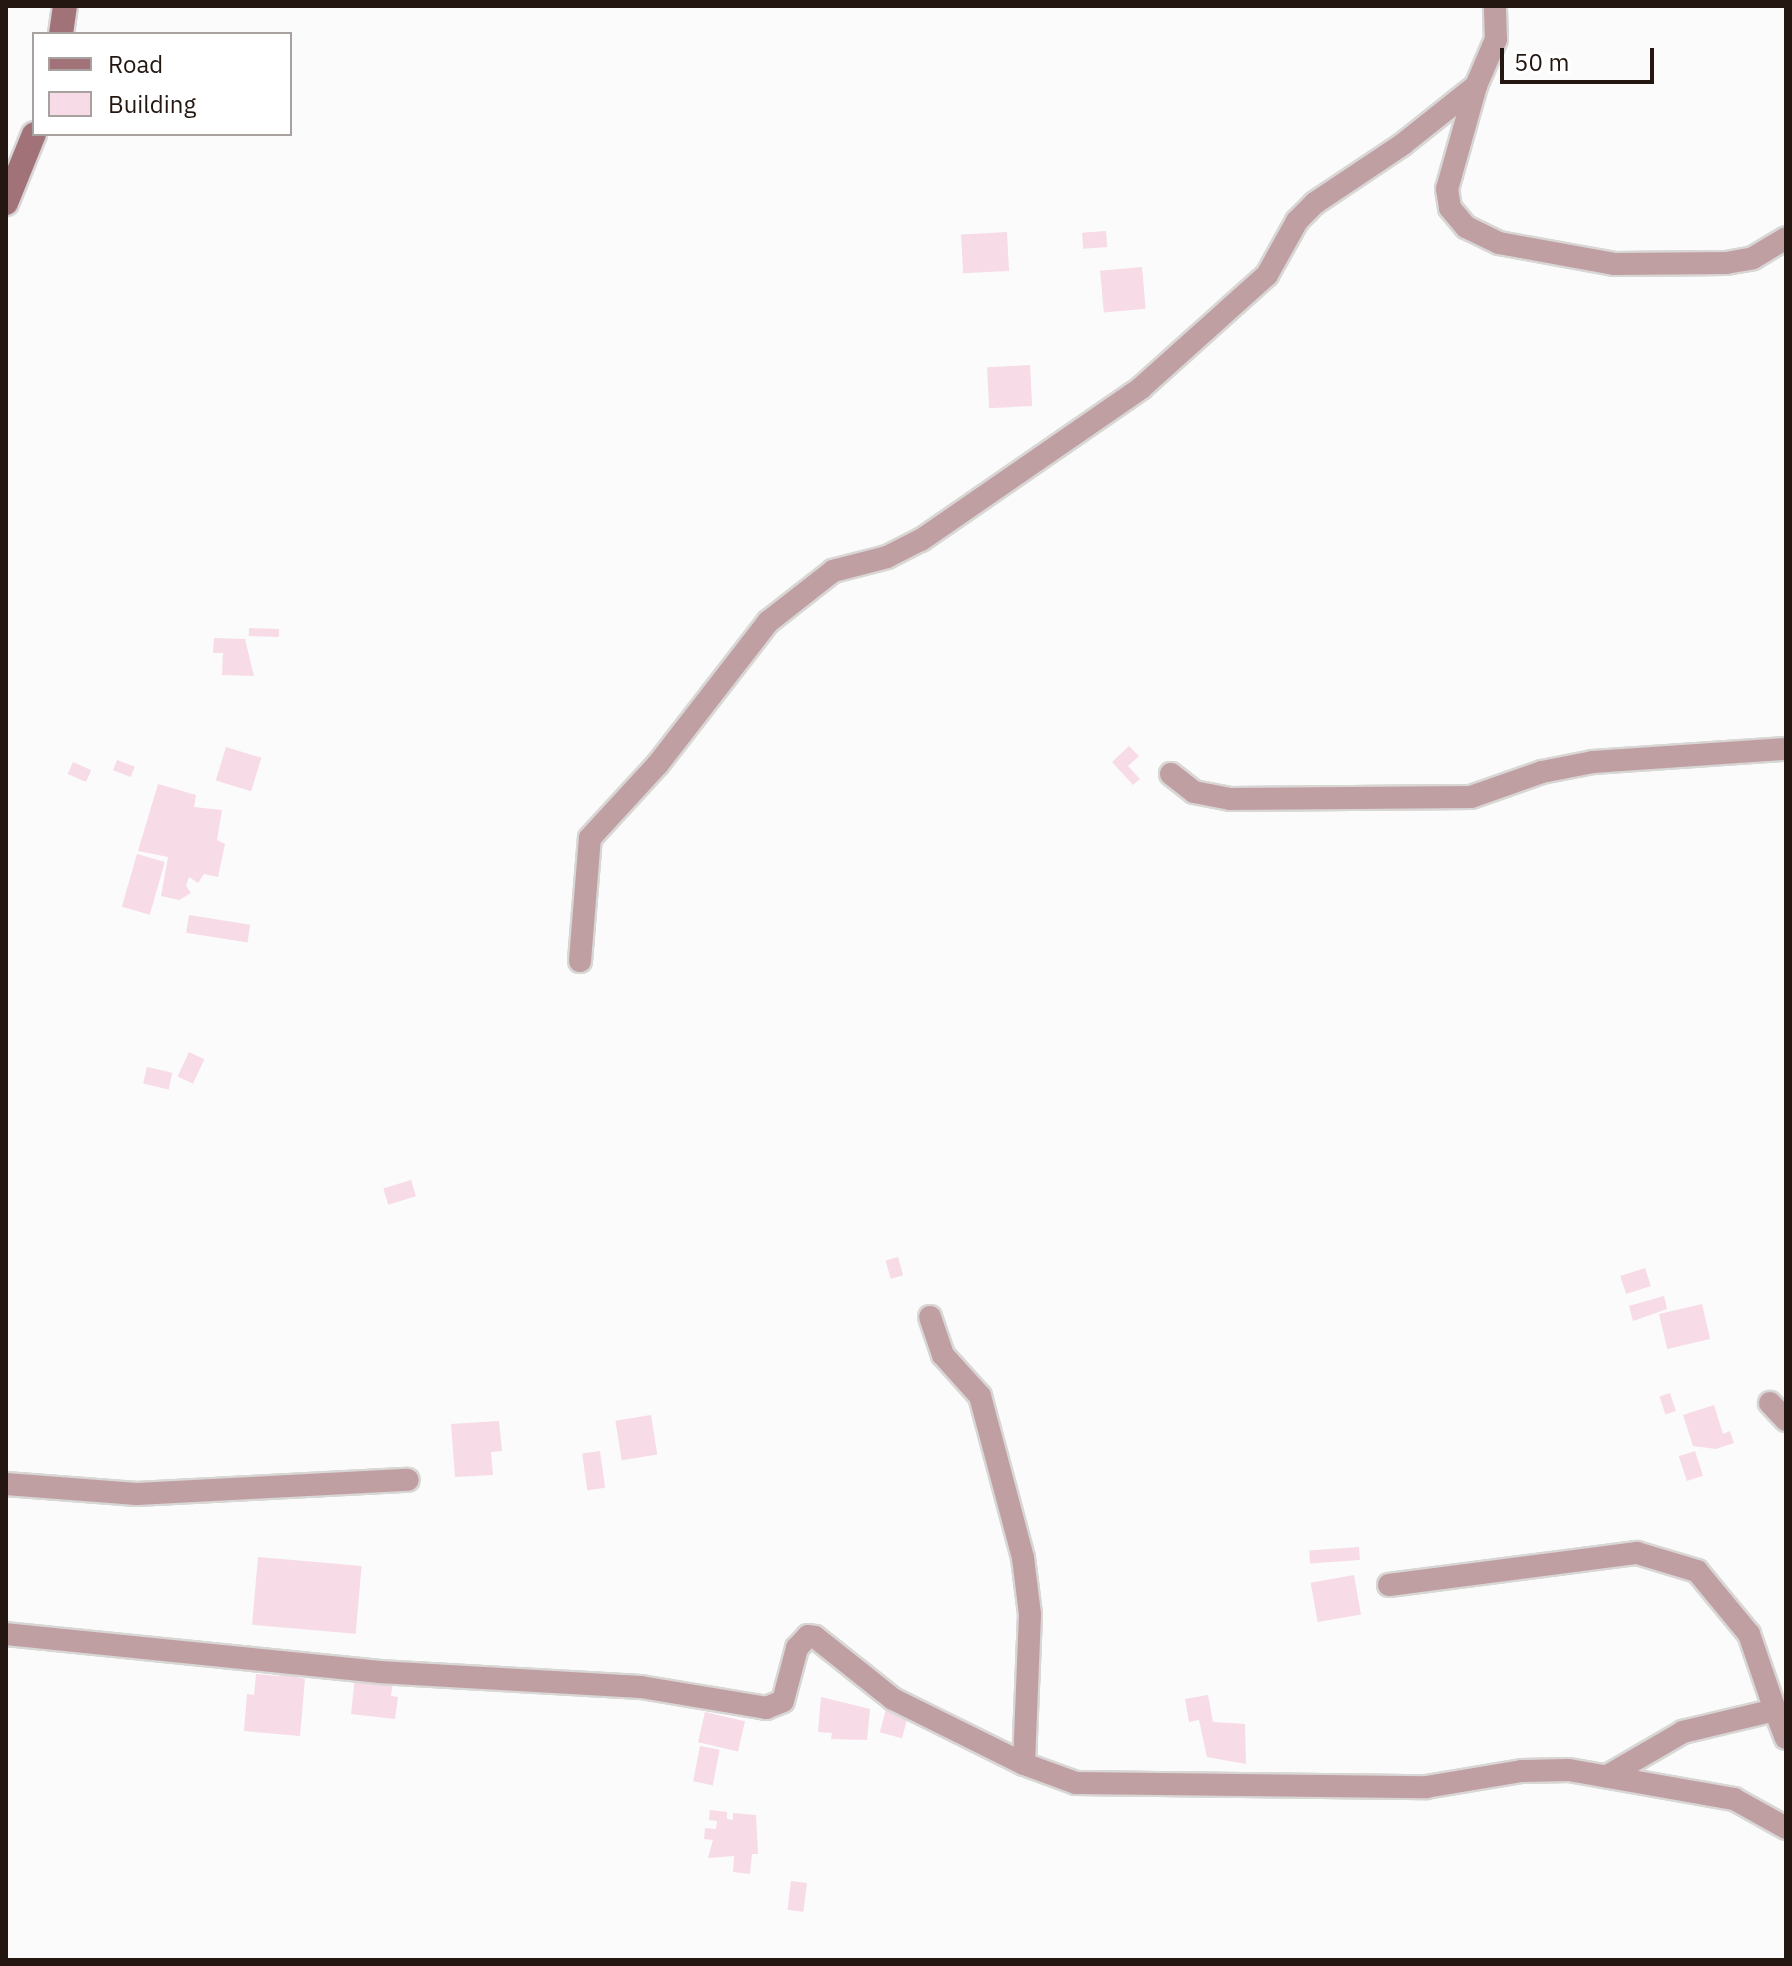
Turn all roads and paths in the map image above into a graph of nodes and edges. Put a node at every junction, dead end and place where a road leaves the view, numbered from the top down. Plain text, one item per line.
1 (65, 6) edge
2 (1495, 6) edge
3 (61, 32) edge
4 (1476, 86) junction
5 (33, 136) edge
6 (6, 203) edge
7 (1786, 238) edge
8 (1786, 749) edge
9 (1171, 774) dead end
10 (580, 961) dead end
11 (930, 1317) dead end
12 (1770, 1403) dead end
13 (1786, 1420) edge
14 (408, 1480) dead end
15 (6, 1484) edge
16 (1389, 1585) dead end
17 (6, 1634) edge
18 (1775, 1710) junction
19 (1786, 1738) edge
20 (1024, 1764) junction
21 (1607, 1776) junction
22 (1786, 1828) edge

1 - 3 street
2 - 4 street
4 - 7 street
4 - 10 street
5 - 6 street
8 - 9 street
11 - 20 street
12 - 13 street
14 - 15 street
16 - 18 street
17 - 20 street
18 - 19 street
18 - 21 street
20 - 21 street
21 - 22 street

